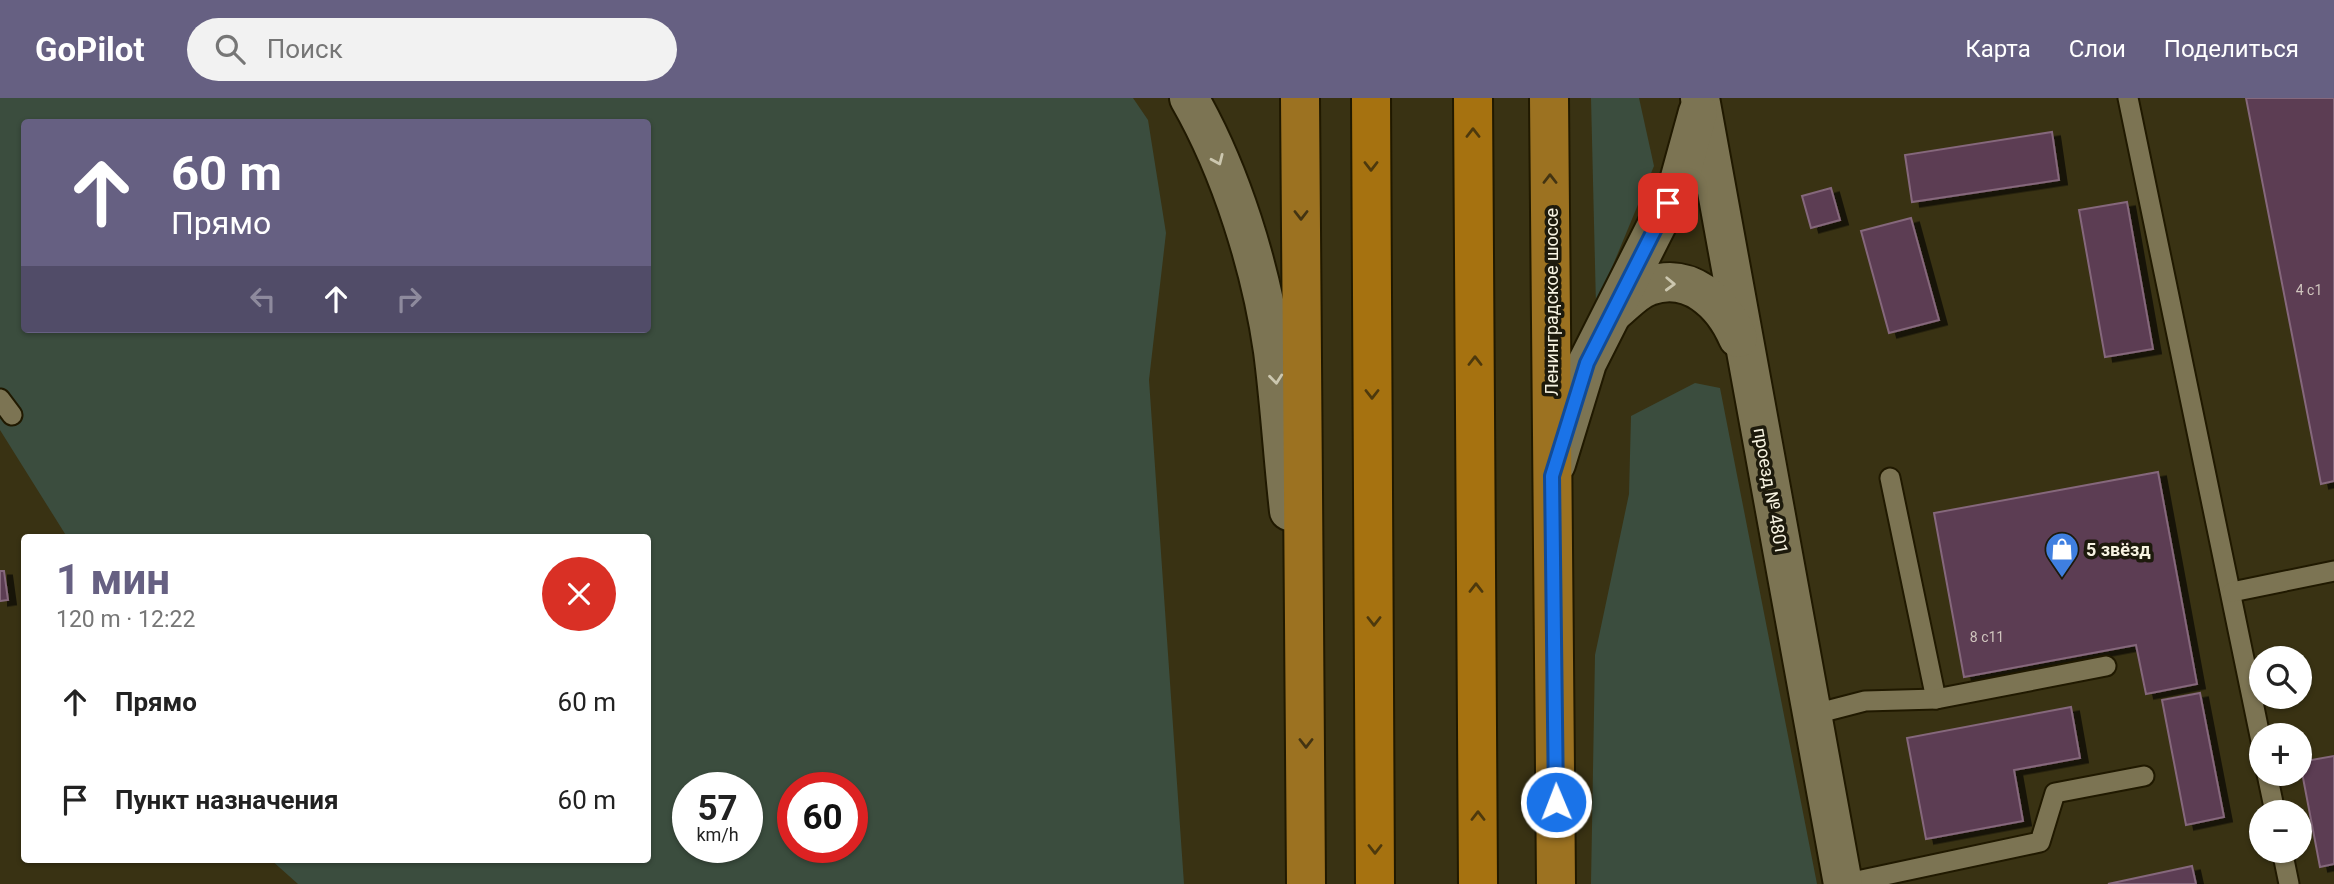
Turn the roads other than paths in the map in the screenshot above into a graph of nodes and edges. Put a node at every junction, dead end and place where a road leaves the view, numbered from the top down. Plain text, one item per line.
1 (1189, 98) edge
2 (1300, 98) edge
3 (1371, 98) edge
4 (1473, 98) edge
5 (1549, 98) edge
6 (2127, 98) edge
7 (1700, 100) edge
8 (1612, 314) junction
9 (1748, 362) junction
10 (0, 399) edge
11 (12, 415) dead end
12 (1552, 476) junction
13 (1890, 478) dead end
14 (2334, 571) edge
15 (2232, 592) junction
16 (2106, 666) dead end
17 (1305, 674) junction
18 (1937, 699) junction
19 (1811, 715) junction
20 (2257, 723) edge
21 (2144, 776) dead end
22 (2285, 863) edge
23 (1306, 884) edge
24 (1375, 884) edge
25 (1478, 884) edge
26 (1556, 884) edge
27 (1843, 884) edge
28 (2289, 884) edge

1 -> 17 street
2 -> 17 main road
3 -> 24 highway
25 -> 4 highway
12 -> 5 main road, Ленинградское шоссе
6 - 15 lane
7 - 8 street
7 - 9 street, проезд № 4801
8 -> 9 street
8 - 12 street
9 - 19 street, проезд № 4801
10 - 11 lane
12 - 26 main road, Ленинградское шоссе
13 - 18 lane
14 - 15 lane
15 - 20 lane
16 - 18 lane
17 -> 23 main road
18 - 19 lane
19 - 27 street, проезд № 4801
21 - 27 lane
22 - 28 lane

